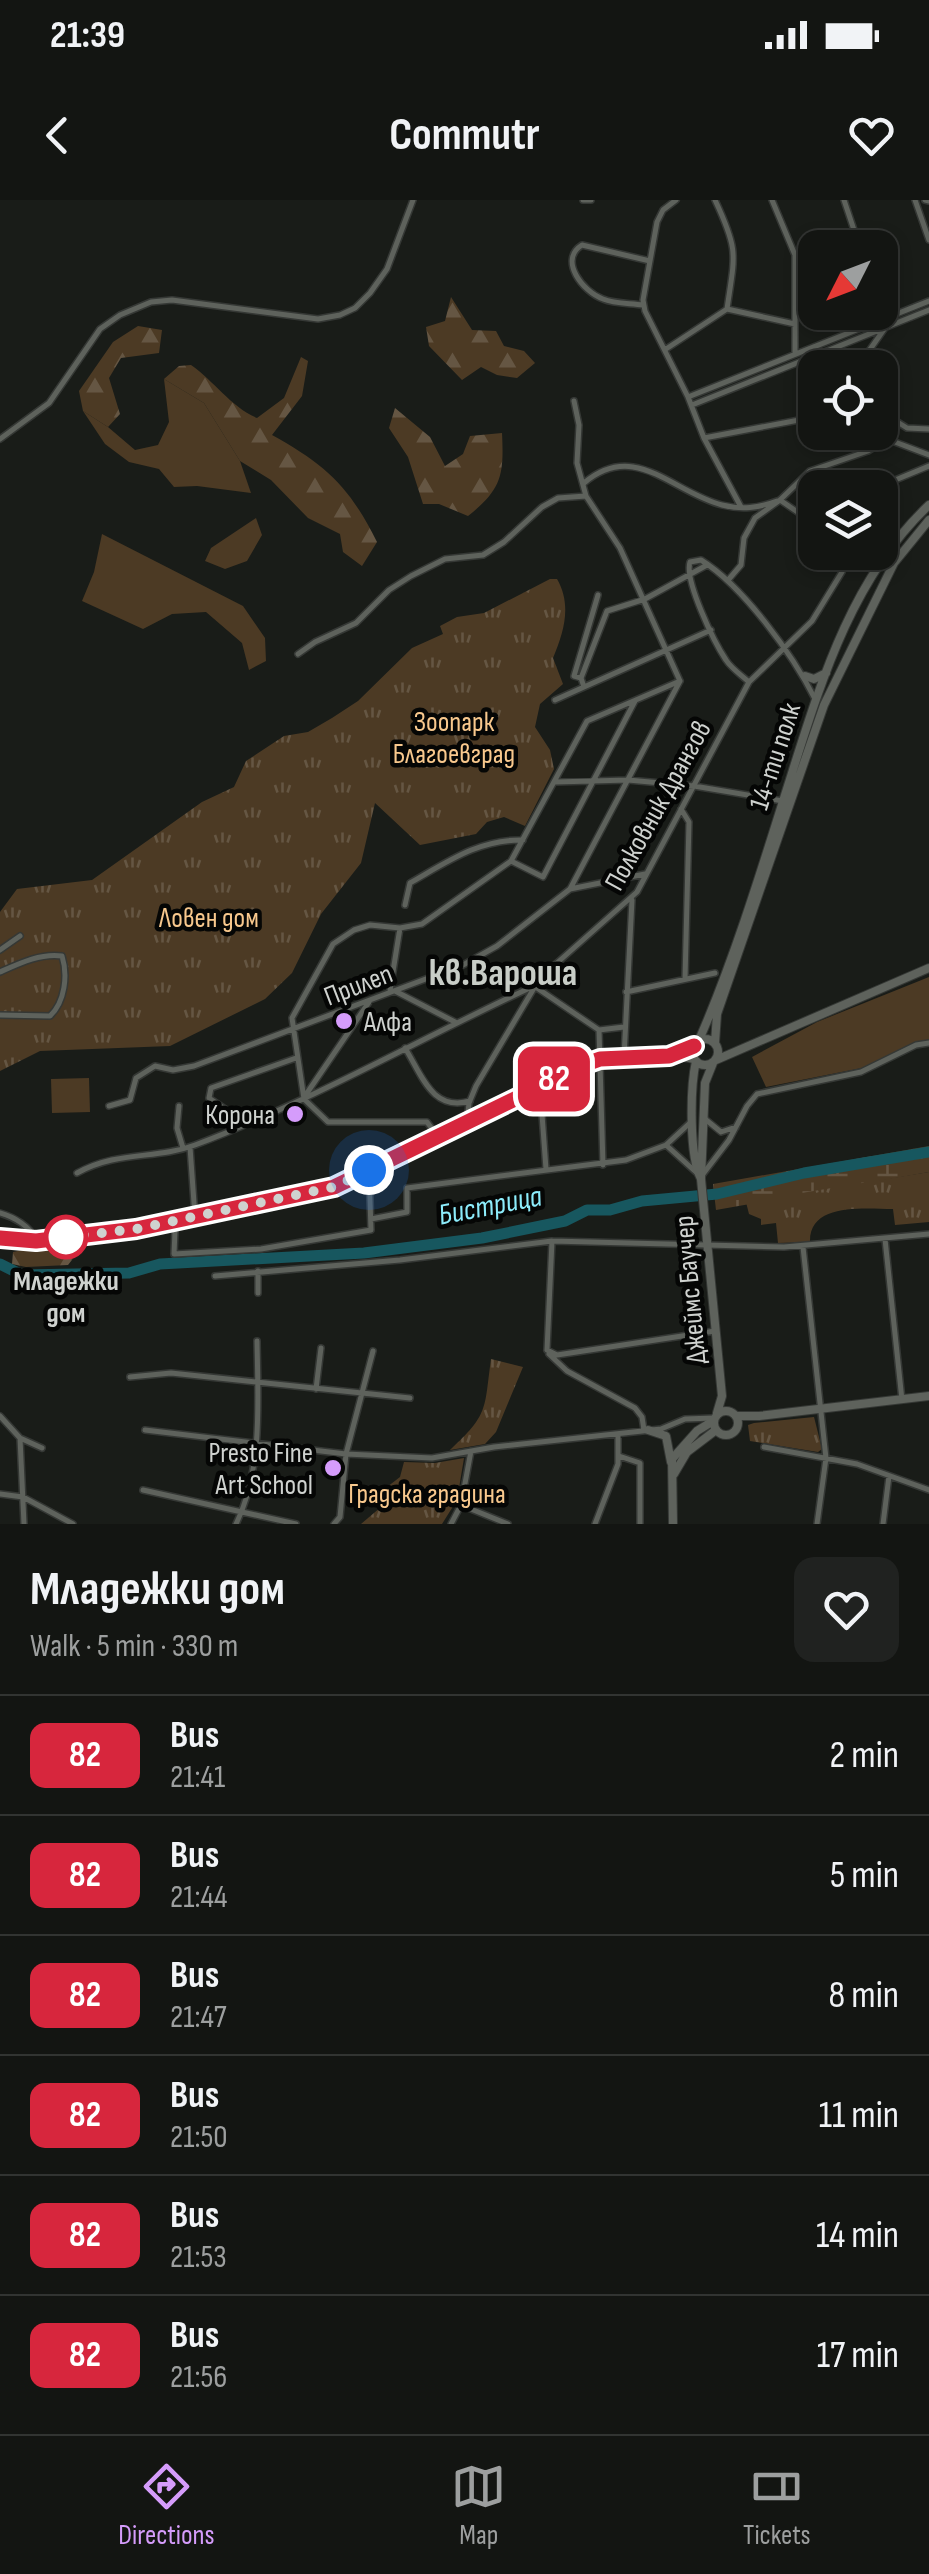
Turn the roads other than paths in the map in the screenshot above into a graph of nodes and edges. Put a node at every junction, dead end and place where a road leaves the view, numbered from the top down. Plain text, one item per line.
1 (412, 200) edge
2 (583, 200) edge
3 (591, 200) edge
4 (664, 200) edge
5 (676, 200) edge
6 (715, 200) edge
7 (772, 200) edge
8 (844, 200) edge
9 (916, 200) edge
10 (664, 210) junction
11 (854, 230) edge
12 (929, 240) edge
13 (650, 260) junction
14 (929, 301) edge
15 (643, 304) junction
16 (727, 308) junction
17 (929, 310) edge
18 (898, 313) edge
19 (898, 322) edge
20 (795, 324) junction
21 (855, 330) edge
22 (879, 330) edge
23 (666, 349) junction
24 (795, 354) junction
25 (688, 396) junction
26 (574, 401) dead end
27 (692, 404) junction
28 (798, 419) edge
29 (898, 422) edge
30 (929, 428) edge
31 (0, 438) edge
32 (704, 438) junction
33 (929, 455) edge
34 (929, 466) edge
35 (898, 479) edge
36 (583, 484) junction
37 (586, 496) junction
38 (780, 500) junction
39 (929, 505) edge
40 (741, 508) junction
41 (798, 512) edge
42 (929, 520) edge
43 (843, 570) edge
44 (688, 576) junction
45 (728, 579) junction
46 (598, 594) dead end
47 (645, 599) junction
48 (711, 630) junction
49 (667, 650) junction
50 (784, 650) junction
51 (298, 654) dead end
52 (826, 673) junction
53 (804, 676) junction
54 (580, 678) junction
55 (680, 681) junction
56 (749, 682) junction
57 (584, 687) junction
58 (636, 698) junction
59 (555, 700) dead end
60 (815, 700) junction
61 (824, 705) junction
62 (628, 780) junction
63 (593, 781) junction
64 (555, 782) junction
65 (694, 786) junction
66 (783, 801) junction
67 (681, 809) junction
68 (523, 840) junction
69 (511, 861) junction
70 (646, 874) junction
71 (570, 890) junction
72 (632, 900) junction
73 (405, 905) dead end
74 (400, 928) junction
75 (20, 936) dead end
76 (0, 950) edge
77 (929, 968) edge
78 (0, 972) edge
79 (715, 973) dead end
80 (685, 979) junction
81 (534, 986) junction
82 (392, 991) junction
83 (626, 992) junction
84 (370, 1000) junction
85 (0, 1015) edge
86 (456, 1022) junction
87 (624, 1027) junction
88 (600, 1030) junction
89 (292, 1032) junction
90 (696, 1043) junction
91 (716, 1043) junction
92 (929, 1043) edge
93 (755, 1044) junction
94 (405, 1048) junction
95 (669, 1056) junction
96 (296, 1058) junction
97 (624, 1058) junction
98 (600, 1059) junction
99 (695, 1060) junction
100 (714, 1062) junction
101 (540, 1086) junction
102 (304, 1098) junction
103 (470, 1101) junction
104 (109, 1106) dead end
105 (179, 1106) dead end
106 (694, 1118) junction
107 (705, 1118) junction
108 (467, 1122) junction
109 (246, 1123) junction
110 (738, 1125) junction
111 (433, 1130) dead end
112 (719, 1131) junction
113 (681, 1132) junction
114 (666, 1144) junction
115 (187, 1147) junction
116 (722, 1151) junction
117 (679, 1157) junction
118 (700, 1160) junction
119 (603, 1165) junction
120 (546, 1169) junction
121 (369, 1170) junction
122 (77, 1173) dead end
123 (701, 1176) junction
124 (0, 1213) edge
125 (196, 1216) junction
126 (370, 1219) junction
127 (175, 1231) dead end
128 (929, 1234) edge
129 (0, 1238) edge
130 (884, 1240) junction
131 (36, 1241) junction
132 (552, 1241) junction
133 (707, 1247) junction
134 (803, 1247) junction
135 (258, 1272) junction
136 (215, 1276) dead end
137 (258, 1293) dead end
138 (716, 1331) junction
139 (258, 1340) dead end
140 (321, 1348) dead end
141 (547, 1350) junction
142 (373, 1351) dead end
143 (130, 1377) dead end
144 (259, 1383) junction
145 (316, 1389) junction
146 (364, 1392) junction
147 (722, 1396) junction
148 (929, 1396) edge
149 (410, 1398) dead end
150 (902, 1400) junction
151 (820, 1409) junction
152 (0, 1416) edge
153 (735, 1418) junction
154 (715, 1421) junction
155 (144, 1430) dead end
156 (646, 1430) junction
157 (618, 1434) junction
158 (20, 1438) junction
159 (257, 1445) junction
160 (764, 1447) dead end
161 (42, 1448) dead end
162 (471, 1451) junction
163 (346, 1454) junction
164 (620, 1456) junction
165 (826, 1458) junction
166 (671, 1464) junction
167 (889, 1476) junction
168 (673, 1478) junction
169 (143, 1490) dead end
170 (929, 1490) edge
171 (0, 1494) edge
172 (23, 1497) junction
173 (461, 1505) junction
174 (242, 1512) junction
175 (24, 1524) edge
176 (73, 1524) edge
177 (236, 1524) edge
178 (296, 1524) edge
179 (334, 1524) edge
180 (450, 1524) edge
181 (508, 1524) edge
182 (595, 1524) edge
183 (640, 1524) edge
184 (673, 1524) edge
185 (817, 1524) edge
186 (882, 1524) edge

1 - 31 street
2 - 3 street
4 - 10 street
5 - 10 street
6 - 16 street
7 - 20 street
8 - 11 street
9 - 12 street
10 - 13 street
13 - 15 street
13 - 15 street
14 - 18 street
15 - 23 street
16 - 20 street
16 - 23 street
17 - 19 street
20 - 24 street
21 - 24 street
22 - 27 street
23 - 25 street
24 - 25 street
25 - 27 street
26 - 36 street
27 - 32 street
28 - 32 street
29 - 30 street
32 - 40 street
33 - 38 street
34 - 35 street
36 - 37 street
36 - 40 street
37 - 47 street
37 - 51 street
38 - 40 street
38 - 41 street
38 - 45 street
39 - 52 street, 14-ти полк
42 - 61 street, 14-ти полк
43 - 50 street, Полковник Дрангов
44 - 45 street
44 - 47 street
44 - 48 street
45 - 50 street
46 - 54 street
47 - 49 street
47 - 54 street
48 - 49 street
48 - 56 street
49 - 55 street
49 - 57 street
50 - 53 street
50 - 56 street, Полковник Дрангов
52 - 53 street
52 - 60 street, 14-ти полк
53 - 60 street
54 - 57 street
55 - 58 street
55 - 62 street, Прилеп
56 - 65 street, Полковник Дрангов
57 - 59 street
58 - 63 street
58 - 64 street
60 - 61 street
60 - 66 street, 14-ти полк
61 - 91 street, 14-ти полк
62 - 63 street
62 - 65 street
62 - 71 street, Прилеп
63 - 64 street
63 - 69 street
64 - 68 street
65 - 66 street
65 - 67 street, Полковник Дрангов
66 - 90 street, 14-ти полк
67 - 70 street, Полковник Дрангов
67 - 80 street
68 - 69 street
68 - 73 street
69 - 74 street
70 - 71 street
70 - 72 street, Полковник Дрангов
71 - 82 street, Прилеп
72 - 81 street, Полковник Дрангов
72 - 83 street
74 - 82 street
74 - 89 street
75 - 76 street
77 - 93 street
78 - 85 street
79 - 80 street
80 - 83 street
81 - 86 street
81 - 88 street
81 - 103 street, Полковник Дрангов
82 - 84 street, Прилеп
82 - 86 street
83 - 87 street
84 - 89 street, Прилеп
84 - 102 street
86 - 94 street
87 - 88 street
87 - 97 street
88 - 98 street
89 - 96 street
89 - 104 street, Прилеп
90 - 91 street
90 - 95 street
90 - 99 street
91 - 93 street
91 - 100 street
92 - 110 street
93 - 100 street
94 - 102 street
94 - 103 street
95 - 97 street
95 - 99 street
96 - 102 street
96 - 109 street
97 - 98 street
98 - 101 street
98 - 119 street
99 - 100 street
99 - 106 street, Джеймс Баучер
100 - 107 street, Джеймс Баучер
101 - 108 street
101 - 120 street
102 - 109 street
102 - 111 street
103 - 108 street, Полковник Дрангов
105 - 115 street
106 - 113 street
106 - 118 street, Джеймс Баучер
107 - 112 street
107 - 118 street, Джеймс Баучер
108 - 121 street
109 - 115 street
110 - 112 street
110 - 116 street
112 - 116 street
113 - 114 street
113 - 117 street
114 - 117 street
114 - 119 street
115 - 122 street
115 - 125 street
116 - 118 street
116 - 123 street
117 - 118 street
117 - 123 street
118 - 123 street, Джеймс Баучер
119 - 120 street
120 - 126 street
121 - 125 street
121 - 126 street
123 - 133 street, Джеймс Баучер
124 - 131 street
125 - 131 street
126 - 127 street
128 - 130 street
129 - 131 street
130 - 134 street
130 - 150 street
132 - 133 street
132 - 135 street
132 - 141 street
133 - 134 street
133 - 138 street, Джеймс Баучер
134 - 151 street
135 - 136 street
135 - 137 street
138 - 141 street
138 - 147 street, Джеймс Баучер
139 - 144 street
140 - 145 street
141 - 156 street
142 - 146 street
143 - 144 street
144 - 145 street
144 - 159 street
145 - 146 street
146 - 149 street
146 - 163 street
147 - 153 street
147 - 154 street
148 - 150 street
150 - 151 street
151 - 153 street
151 - 165 street
152 - 158 street
153 - 154 street
153 - 154 street
154 - 156 street
154 - 166 street
154 - 168 street
155 - 159 street
156 - 157 street
156 - 166 street
157 - 162 street
157 - 164 street
158 - 161 street
158 - 172 street
159 - 163 street
159 - 174 street
160 - 165 street
162 - 163 street
162 - 173 street
163 - 179 street
164 - 182 street
164 - 183 street
165 - 167 street
165 - 185 street
166 - 168 street
167 - 170 street
167 - 186 street
168 - 184 street
169 - 174 street
171 - 172 street
172 - 175 street
172 - 176 street
173 - 180 street
173 - 181 street
174 - 177 street
174 - 178 street

